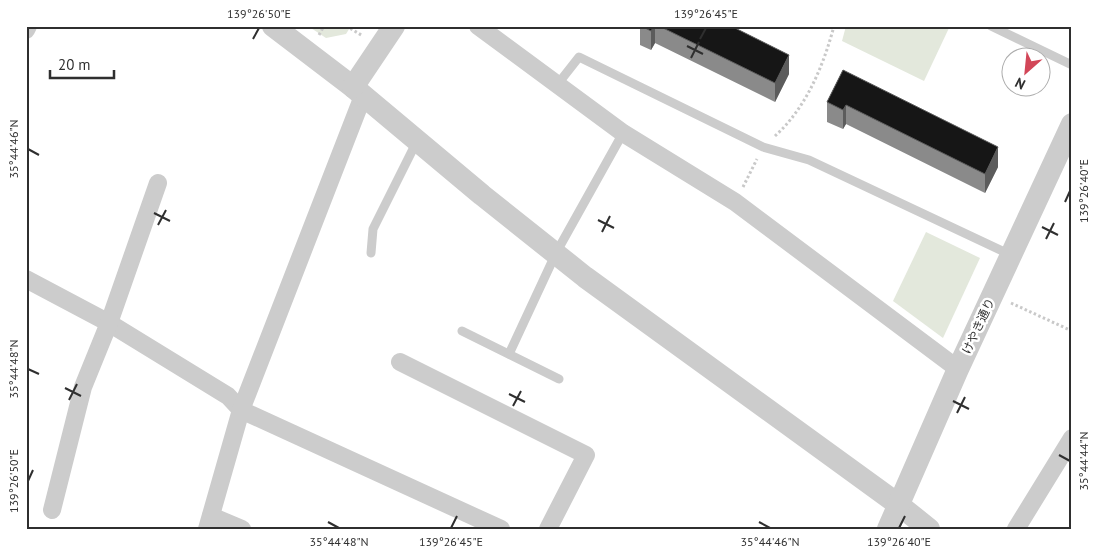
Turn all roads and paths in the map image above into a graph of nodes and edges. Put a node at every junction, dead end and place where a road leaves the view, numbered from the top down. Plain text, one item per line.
1 (28, 26) edge
2 (273, 26) edge
3 (394, 26) edge
4 (478, 26) edge
5 (834, 26) edge
6 (991, 26) edge
7 (26, 30) edge
8 (1072, 65) edge
9 (557, 85) junction
10 (358, 91) junction
11 (1072, 124) edge
12 (623, 133) junction
13 (417, 140) junction
14 (764, 146) junction
15 (158, 183) dead end
16 (735, 202) junction
17 (556, 253) junction
18 (371, 254) dead end
19 (1012, 256) junction
20 (26, 279) edge
21 (993, 295) junction
22 (109, 323) junction
23 (462, 331) dead end
24 (1072, 331) edge
25 (510, 354) junction
26 (400, 362) dead end
27 (958, 369) junction
28 (559, 379) dead end
29 (241, 410) junction
30 (1072, 438) edge
31 (900, 505) junction
32 (52, 510) dead end
33 (209, 522) edge
34 (242, 529) edge
35 (501, 529) edge
36 (548, 529) edge
37 (888, 529) edge
38 (929, 529) edge
39 (1016, 529) edge

1 - 7 street
2 - 10 street
3 - 10 street
4 - 9 street
5 - 14 path
6 - 8 lane
9 - 12 street
9 - 14 lane
10 - 13 street
10 - 29 street
11 - 19 street, けやき通り
12 - 16 street
12 - 17 lane
13 - 17 street
13 - 18 lane
14 - 16 path
14 - 19 lane
15 - 22 street
16 - 27 street
17 - 25 lane
17 - 31 street
19 - 21 street, けやき通り
20 - 22 street
21 - 24 path
21 - 27 street, けやき通り
22 - 29 street
22 - 32 street
23 - 25 lane
25 - 28 lane
26 - 36 street
27 - 31 street, けやき通り
29 - 33 street
29 - 35 street
30 - 39 street
31 - 37 street, けやき通り
31 - 38 street
33 - 34 street

